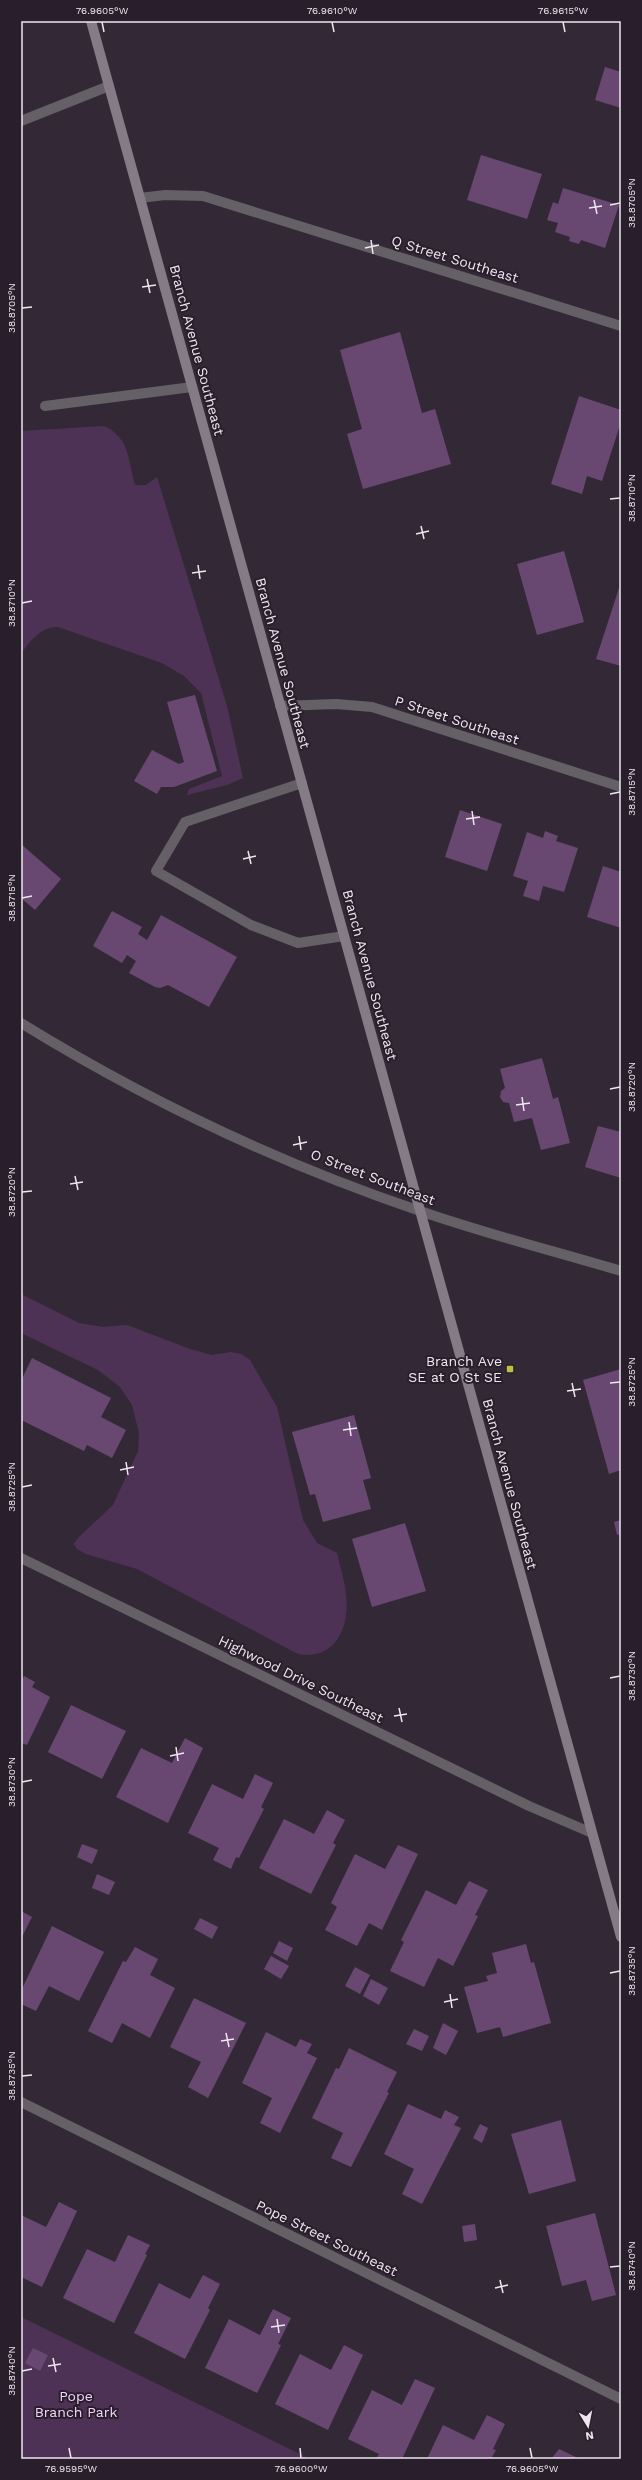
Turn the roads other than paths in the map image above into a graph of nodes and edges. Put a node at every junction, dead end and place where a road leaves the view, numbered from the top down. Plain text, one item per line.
1 (91, 21) edge
2 (109, 86) junction
3 (21, 122) edge
4 (140, 198) junction
5 (621, 326) edge
6 (192, 387) junction
7 (45, 406) dead end
8 (280, 706) junction
9 (302, 783) junction
10 (621, 787) edge
11 (344, 936) junction
12 (21, 1022) edge
13 (420, 1211) junction
14 (621, 1271) edge
15 (21, 1558) edge
16 (592, 1833) junction
17 (621, 1937) edge
18 (21, 2102) edge
19 (621, 2399) edge

1 - 2 main road, Branch Avenue Southeast
2 - 3 street
2 - 4 main road, Branch Avenue Southeast
4 - 5 street, Q Street Southeast
4 - 6 main road, Branch Avenue Southeast
6 - 7 street
6 - 8 main road, Branch Avenue Southeast
8 - 9 main road, Branch Avenue Southeast
8 - 10 street, P Street Southeast
9 - 11 main road, Branch Avenue Southeast
9 - 11 street
11 - 13 main road, Branch Avenue Southeast
12 - 13 street, O Street Southeast
13 - 14 street, O Street Southeast
13 - 16 main road, Branch Avenue Southeast
15 - 16 street, Highwood Drive Southeast
16 - 17 main road, Branch Avenue Southeast
18 - 19 street, Pope Street Southeast

